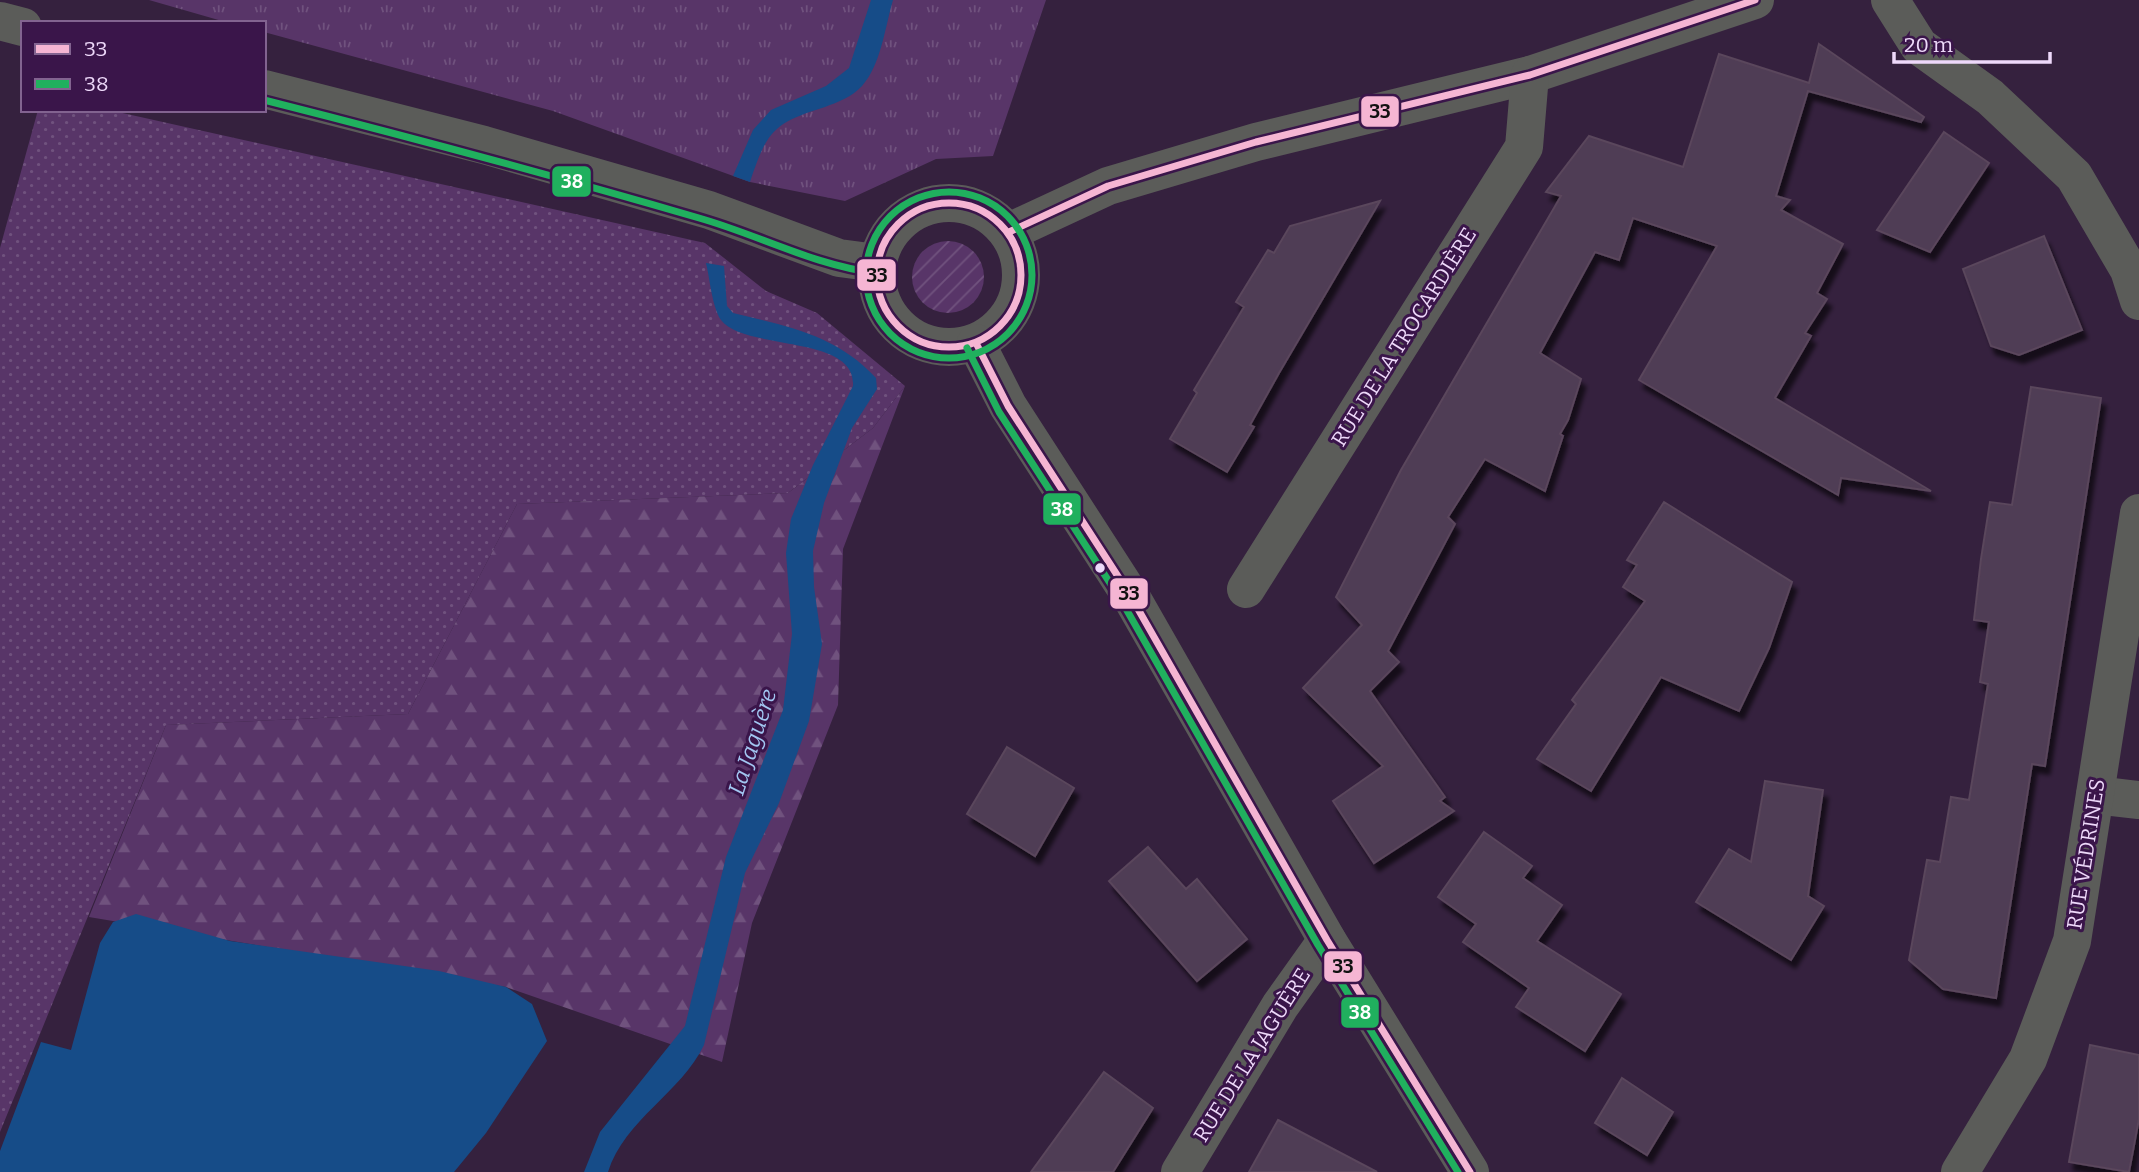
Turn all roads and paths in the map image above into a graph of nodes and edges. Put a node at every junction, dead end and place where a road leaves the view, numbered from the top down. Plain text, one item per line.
1 (1755, 0) edge
2 (1890, 0) edge
3 (1652, 17) edge
4 (0, 21) edge
5 (21, 26) edge
6 (1530, 75) junction
7 (266, 90) edge
8 (1009, 232) junction
9 (877, 263) junction
10 (2139, 301) edge
11 (976, 343) junction
12 (2139, 513) edge
13 (1246, 589) dead end
14 (2095, 795) junction
15 (2139, 800) edge
16 (1327, 940) junction
17 (1181, 1172) edge
18 (1470, 1172) edge
19 (1960, 1172) edge

1 - 3 street
2 - 10 street
3 - 6 street
4 - 5 street
6 - 8 street
6 - 13 street, RUE DE LA TROCARDIÈRE
7 - 9 street
8 - 9 street
8 - 11 street
9 - 11 street
11 - 16 street
12 - 14 street, RUE VÉDRINES
14 - 15 street
14 - 19 street, RUE VÉDRINES
16 - 17 street, RUE DE LA JAGUÈRE
16 - 18 street

